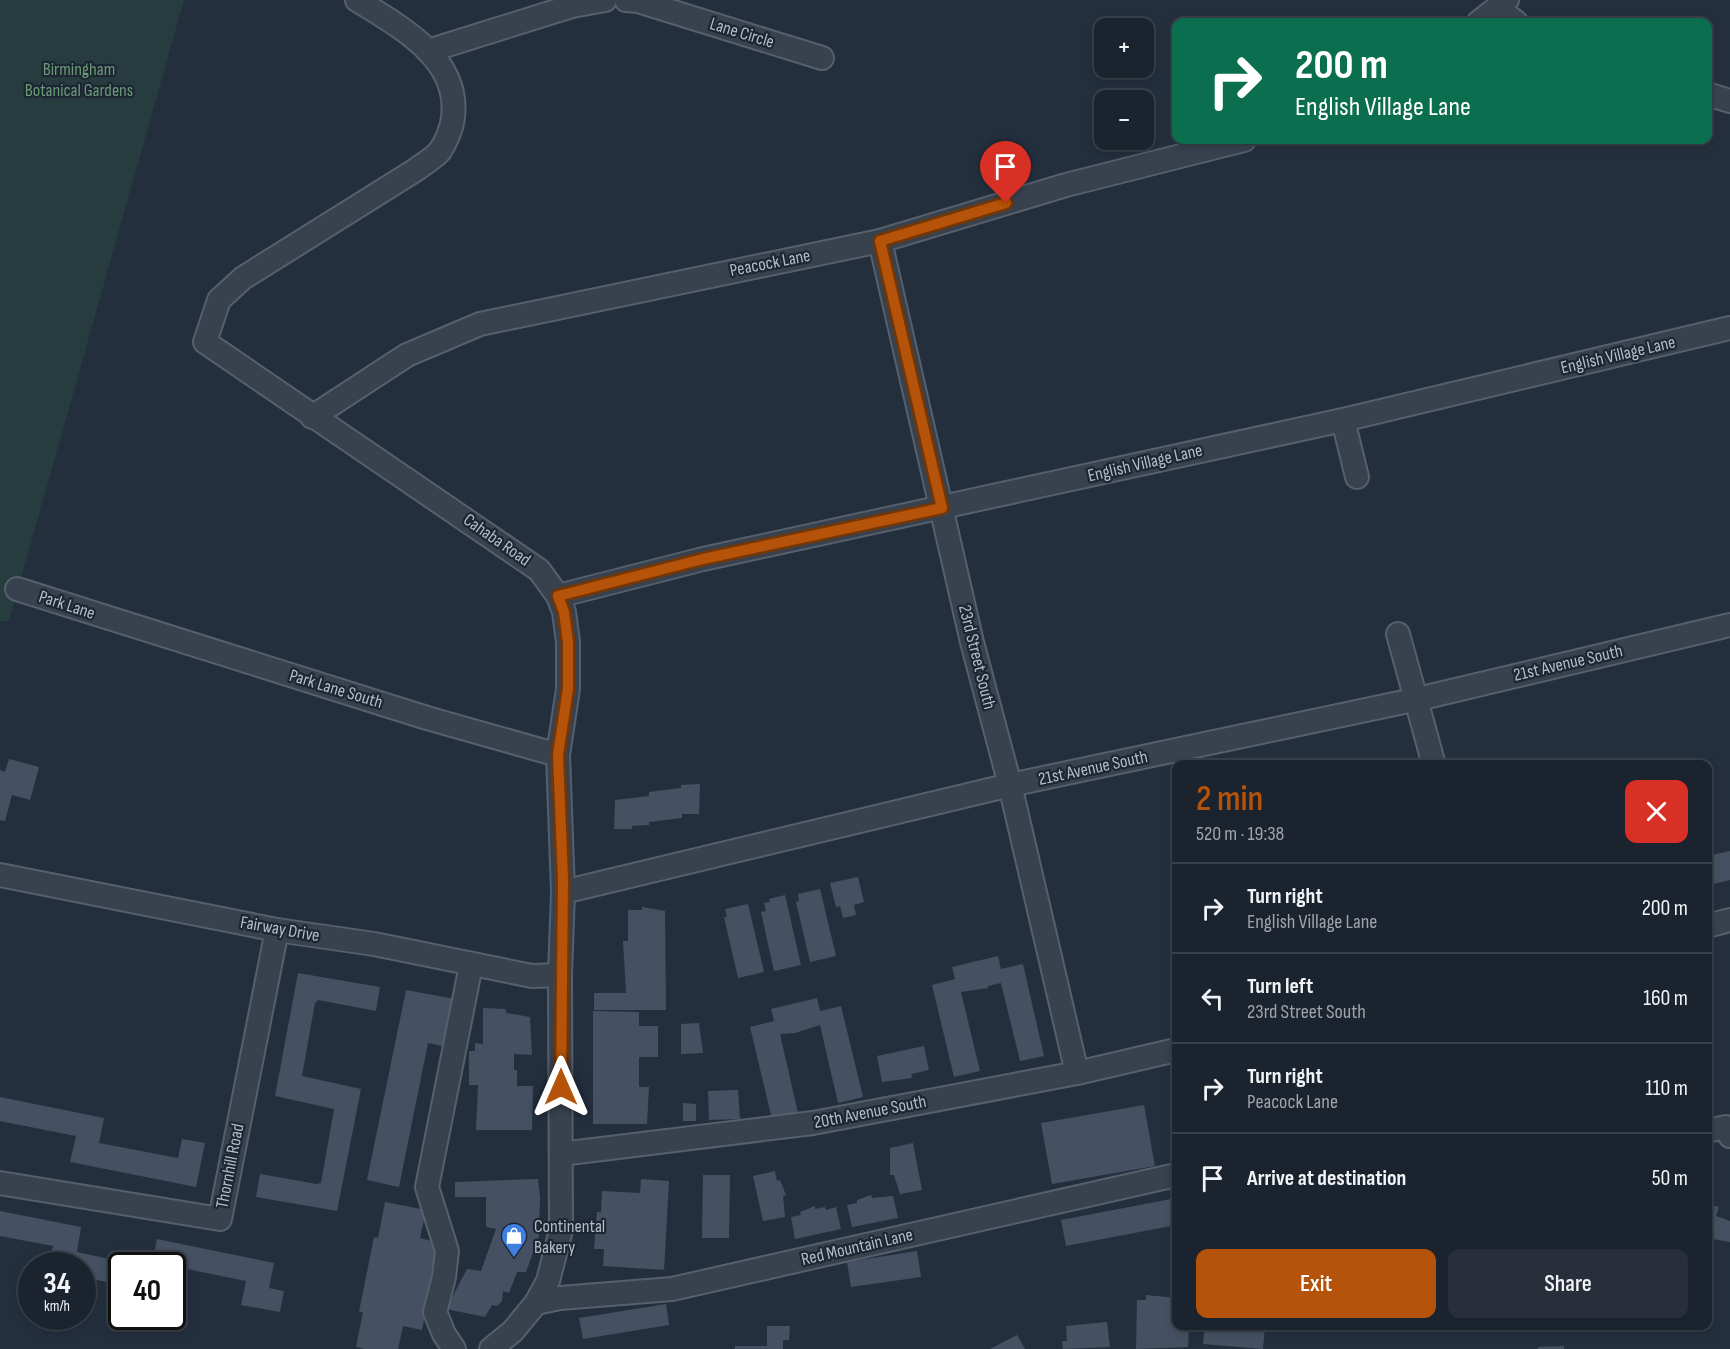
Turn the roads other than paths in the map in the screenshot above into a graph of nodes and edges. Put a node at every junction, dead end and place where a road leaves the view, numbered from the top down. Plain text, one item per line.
1 (357, 0) edge
2 (605, 0) edge
3 (626, 0) edge
4 (1502, 4) edge
5 (1484, 18) edge
6 (1513, 18) edge
7 (429, 51) junction
8 (822, 58) dead end
9 (1712, 96) edge
10 (1730, 101) edge
11 (1228, 144) edge
12 (880, 241) junction
13 (1730, 328) edge
14 (312, 417) junction
15 (1343, 420) junction
16 (1358, 477) dead end
17 (942, 508) junction
18 (18, 589) dead end
19 (558, 596) junction
20 (116, 620) joint
21 (1730, 625) edge
22 (1398, 634) dead end
23 (1418, 699) junction
24 (558, 755) junction
25 (1433, 760) edge
26 (1010, 785) junction
27 (0, 875) edge
28 (563, 892) junction
29 (1730, 920) edge
30 (1712, 925) edge
31 (277, 930) junction
32 (471, 964) junction
33 (560, 975) junction
34 (1172, 1051) edge
35 (1077, 1073) junction
36 (1712, 1130) edge
37 (1730, 1136) edge
38 (561, 1154) junction
39 (1172, 1176) edge
40 (0, 1183) edge
41 (536, 1303) junction
42 (454, 1349) edge
43 (491, 1349) edge

1 - 7 street, Cahaba Road
2 - 7 street
3 - 8 street, Lane Circle
4 - 5 street
4 - 6 street
7 - 14 street, Cahaba Road
9 - 10 street
11 - 12 street, Peacock Lane
12 - 14 street, Peacock Lane
12 - 17 street, 23rd Street South
13 - 15 street, English Village Lane
14 - 19 street, Cahaba Road
15 - 16 street
15 - 17 street, English Village Lane
17 - 19 street, English Village Lane
17 - 26 street, 23rd Street South
18 - 20 street, Park Lane
19 - 24 street, Cahaba Road
20 - 24 street, Park Lane South
21 - 23 street, 21st Avenue South
22 - 23 street
23 - 25 street
23 - 26 street, 21st Avenue South
24 - 28 street, Cahaba Road
26 - 28 street, 21st Avenue South
26 - 35 street, 23rd Street South
27 - 31 street, Fairway Drive
28 - 33 street, Cahaba Road
29 - 30 street
31 - 32 street, Fairway Drive
31 - 40 street, Thornhill Road
32 - 33 street, Fairway Drive
32 - 42 street
33 - 38 street, Cahaba Road
34 - 35 street, 20th Avenue South
35 - 38 street, 20th Avenue South
36 - 37 street
38 - 41 street, Cahaba Road
39 - 41 street, Red Mountain Lane
41 - 43 street, Cahaba Road

